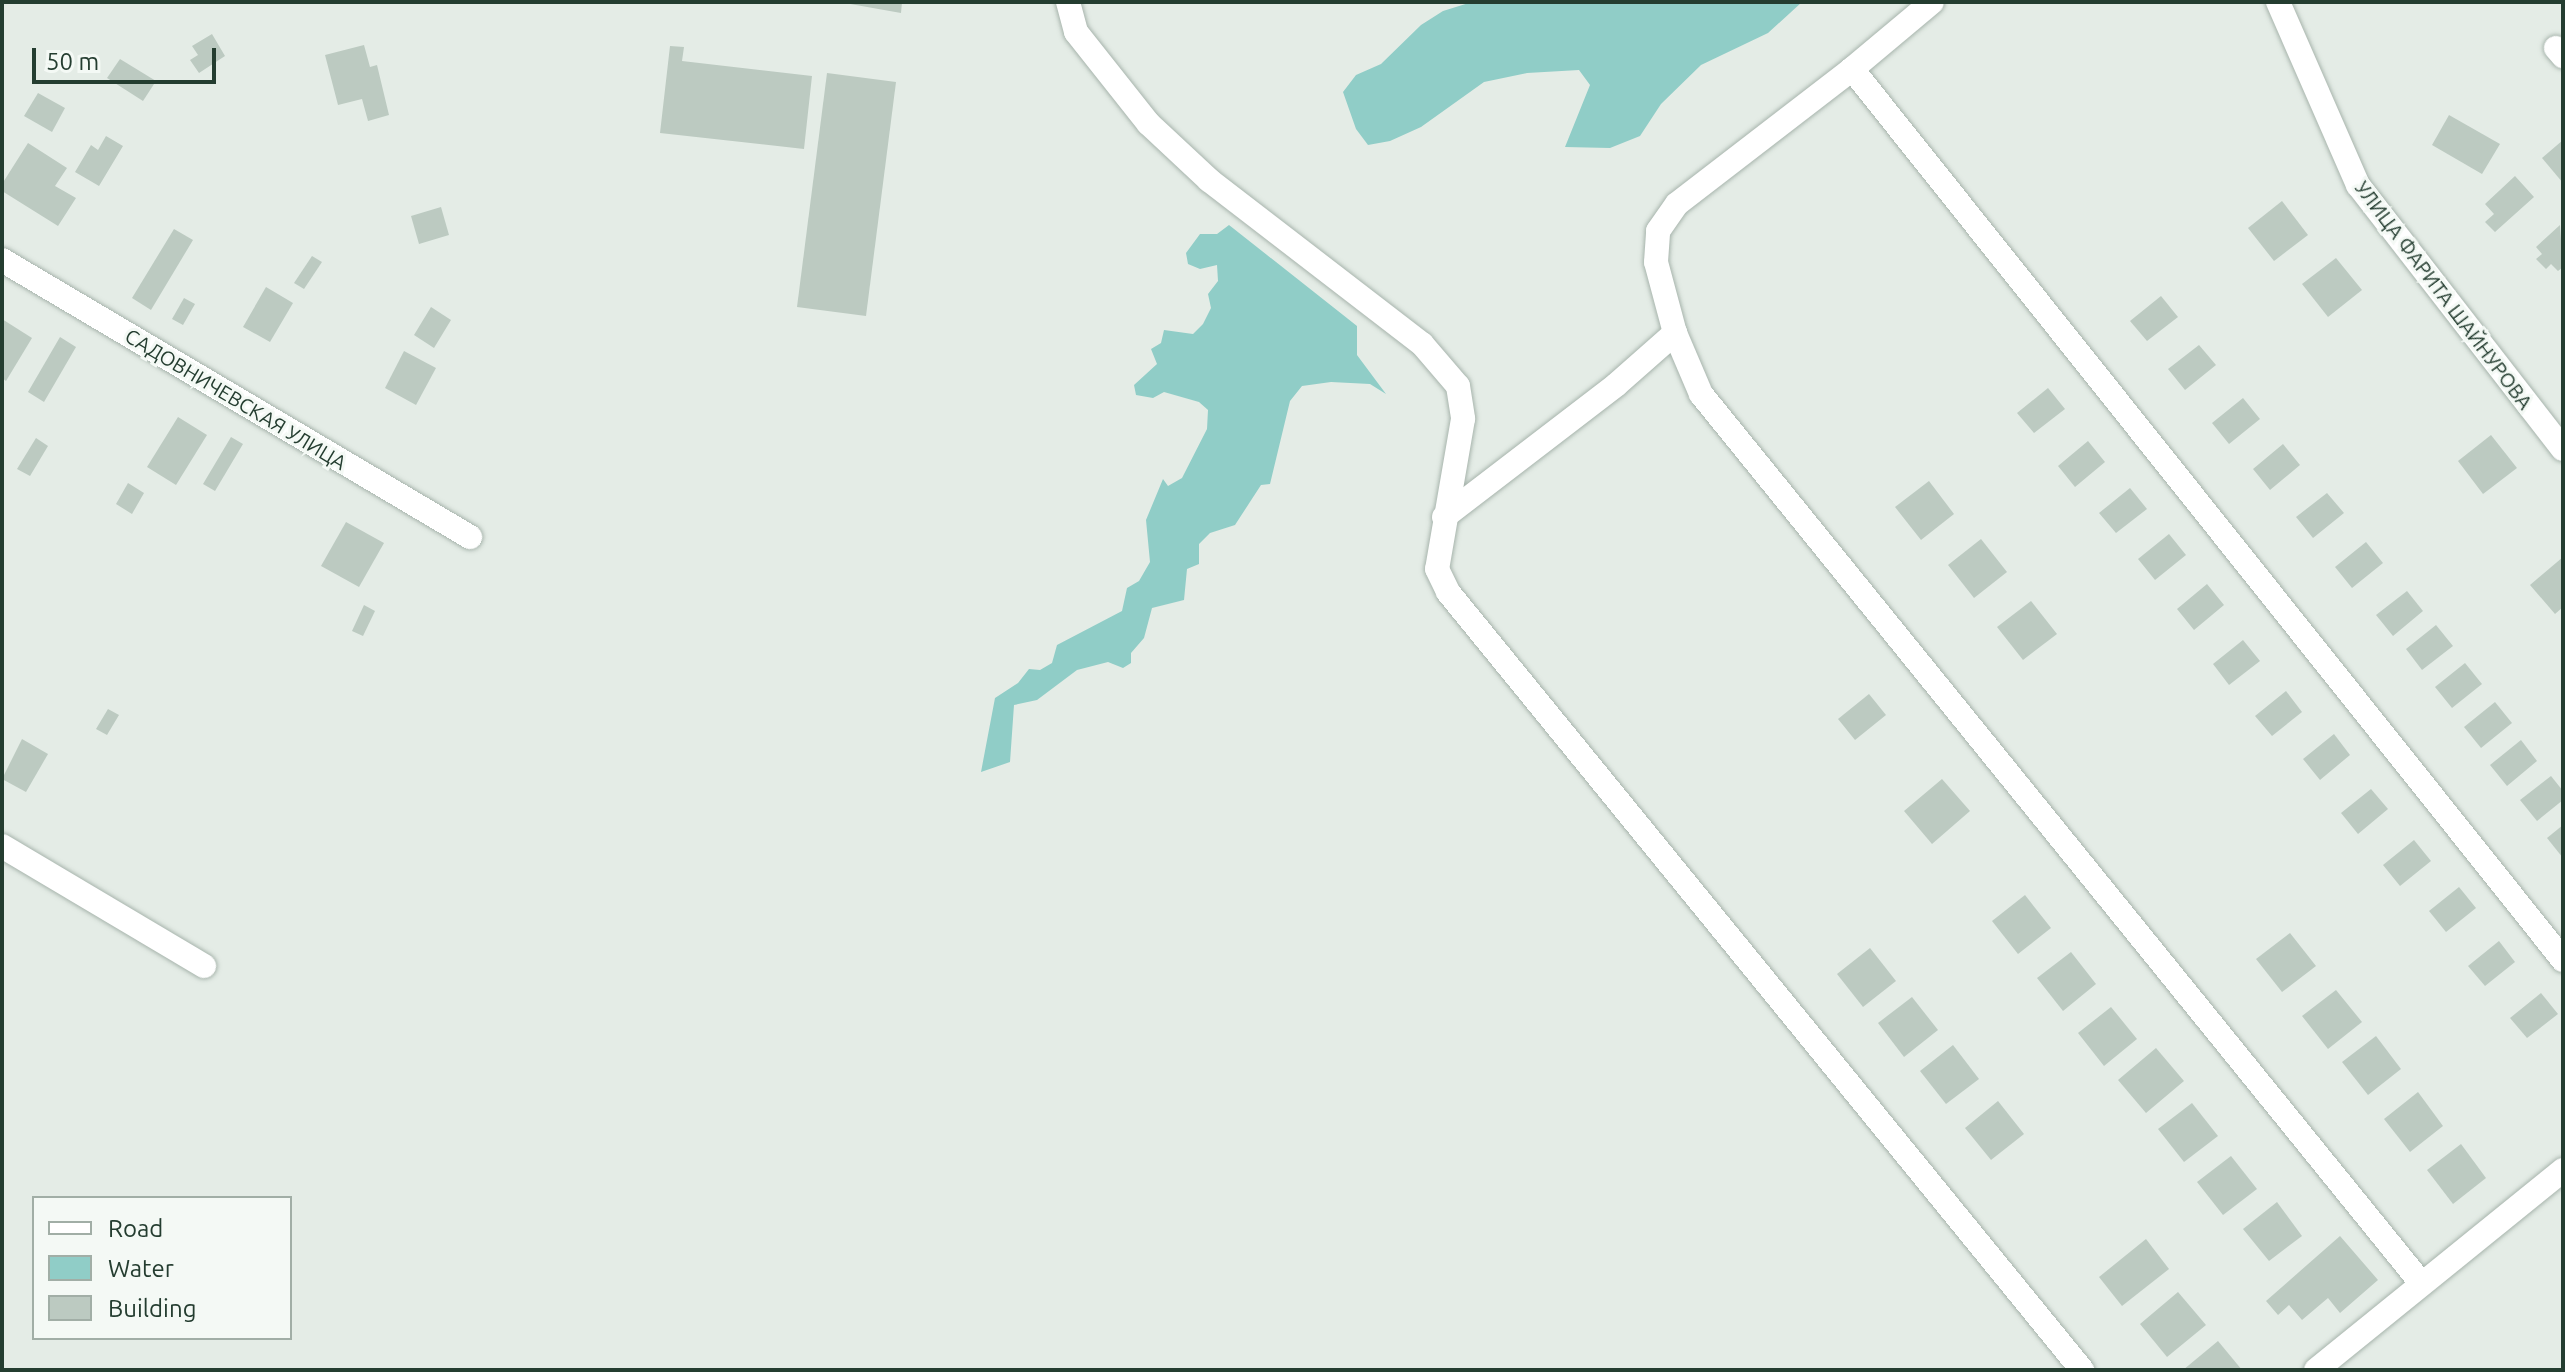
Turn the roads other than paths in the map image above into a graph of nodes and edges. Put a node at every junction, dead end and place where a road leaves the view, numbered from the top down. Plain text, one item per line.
1 (1068, 2) edge
2 (1932, 2) edge
3 (2278, 2) edge
4 (1852, 69) junction
5 (2, 260) edge
6 (1675, 333) junction
7 (2563, 449) edge
8 (1444, 517) junction
9 (470, 537) dead end
10 (2, 846) edge
11 (2563, 960) edge
12 (204, 966) dead end
13 (2563, 1170) edge
14 (2422, 1284) junction
15 (2082, 1370) edge
16 (2316, 1370) edge

1 - 8 street
2 - 4 street
3 - 7 street, УЛИЦА ФАРИТА ШАЙНУРОВА
4 - 6 street
4 - 11 street
5 - 9 street, САДОВНИЧЕВСКАЯ УЛИЦА
6 - 8 street
6 - 14 street
8 - 15 street
10 - 12 street
13 - 14 street
14 - 16 street

